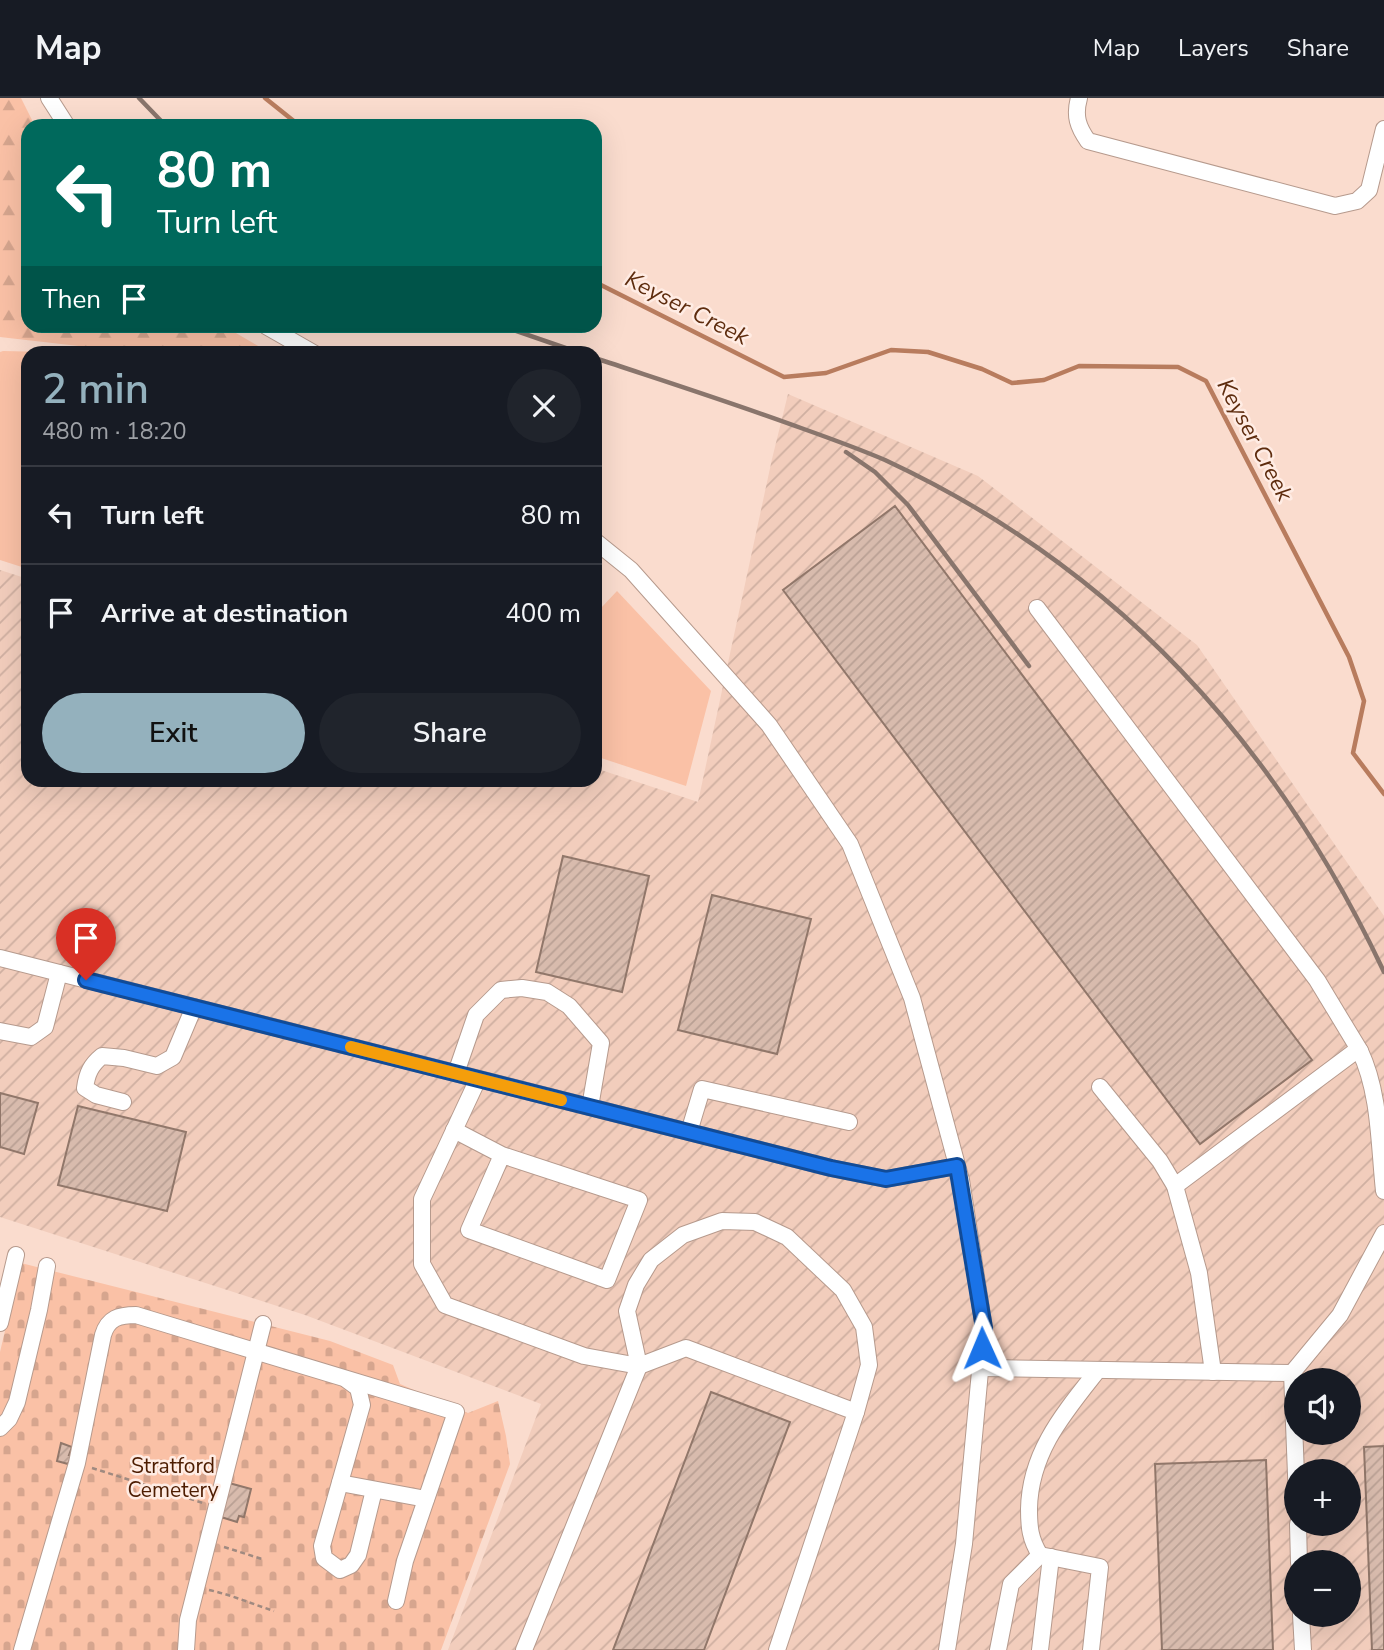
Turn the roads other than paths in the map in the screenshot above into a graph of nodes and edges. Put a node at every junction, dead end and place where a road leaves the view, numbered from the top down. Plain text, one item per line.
1 (49, 98) edge
2 (1079, 98) edge
3 (62, 119) edge
4 (1384, 129) edge
5 (278, 333) edge
6 (301, 346) edge
7 (602, 547) edge
8 (1037, 608) dead end
9 (0, 958) edge
10 (59, 973) junction
11 (194, 1007) junction
12 (0, 1031) edge
13 (1360, 1051) junction
14 (456, 1073) junction
15 (478, 1079) junction
16 (1100, 1087) dead end
17 (123, 1102) dead end
18 (590, 1107) junction
19 (849, 1122) dead end
20 (454, 1130) junction
21 (689, 1132) junction
22 (502, 1155) junction
23 (957, 1166) junction
24 (1175, 1185) junction
25 (1384, 1191) edge
26 (1384, 1233) edge
27 (16, 1255) dead end
28 (47, 1266) dead end
29 (0, 1323) edge
30 (263, 1324) dead end
31 (255, 1352) junction
32 (639, 1366) junction
33 (980, 1368) junction
34 (1296, 1368) edge
35 (1098, 1370) junction
36 (1213, 1372) junction
37 (1284, 1373) edge
38 (347, 1380) junction
39 (856, 1412) junction
40 (0, 1428) edge
41 (340, 1483) junction
42 (374, 1490) junction
43 (426, 1499) junction
44 (1045, 1556) junction
45 (396, 1601) dead end
46 (1302, 1627) edge
47 (22, 1650) edge
48 (186, 1650) edge
49 (524, 1650) edge
50 (777, 1650) edge
51 (947, 1650) edge
52 (998, 1650) edge
53 (1040, 1650) edge
54 (1091, 1650) edge
55 (1303, 1650) edge

1 - 3 street
2 - 4 street
5 - 6 street
7 - 23 street
8 - 13 street
9 - 10 street
10 - 11 street
10 - 12 street
11 - 14 street
11 - 17 street
13 - 24 street
13 - 25 street
14 - 15 street
14 - 18 street
15 - 18 street
15 - 20 street
16 - 24 street
18 - 21 street
19 - 21 street
20 - 22 street
20 - 32 street
21 - 23 street
22 - 22 street
23 - 33 street
24 - 36 street
26 - 34 street
27 - 29 street
28 - 40 street
30 - 31 street
31 - 38 street
31 - 47 street
31 - 48 street
32 - 39 street
32 - 39 street
32 - 49 street
33 - 35 street
33 - 51 street
35 - 36 street
35 - 44 street
36 - 37 street
38 - 41 street
38 - 43 street
39 - 50 street
41 - 42 street
41 - 42 street
42 - 43 street
43 - 45 street
44 - 52 street
44 - 53 street
44 - 54 street
46 - 55 street

